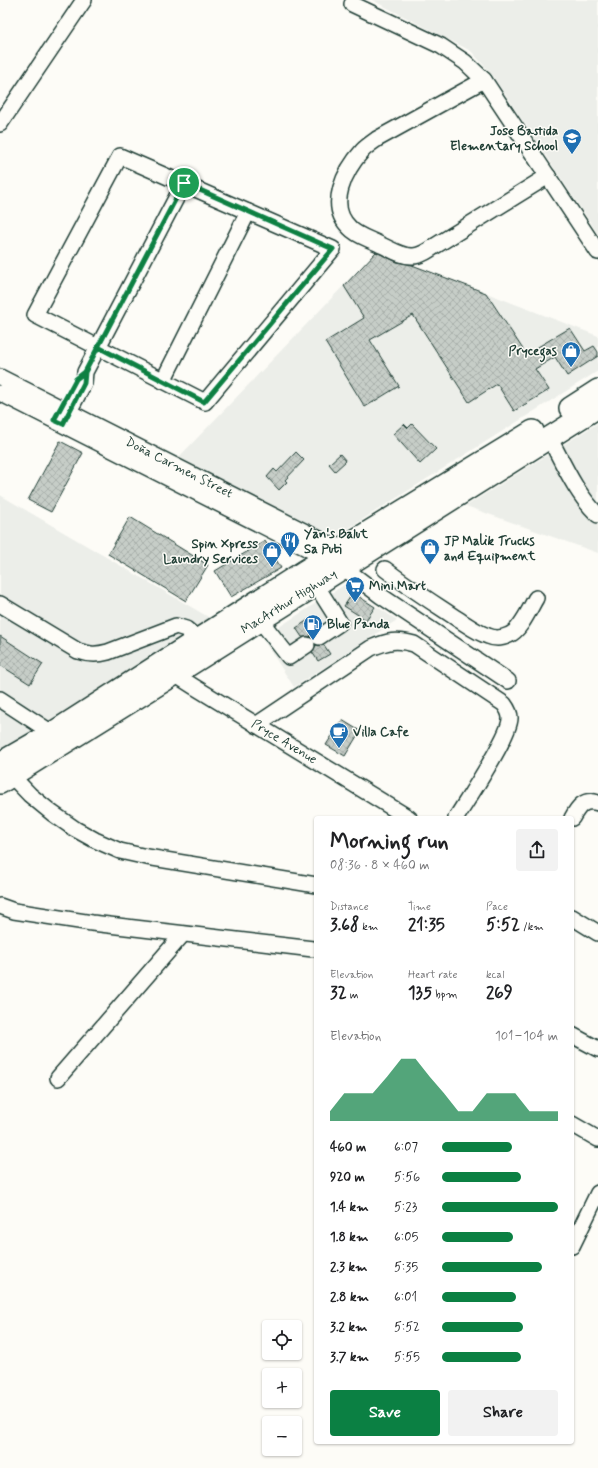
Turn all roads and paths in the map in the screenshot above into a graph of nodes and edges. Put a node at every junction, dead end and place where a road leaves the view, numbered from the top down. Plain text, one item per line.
1 (84, 0) edge
2 (352, 4) dead end
3 (484, 80) junction
4 (0, 124) edge
5 (548, 176) junction
6 (184, 183) junction
7 (248, 212) junction
8 (598, 252) edge
9 (98, 347) junction
10 (0, 377) edge
11 (163, 381) junction
12 (598, 390) edge
13 (0, 393) edge
14 (598, 407) edge
15 (62, 416) junction
16 (546, 431) junction
17 (598, 515) edge
18 (342, 558) junction
19 (385, 569) dead end
20 (316, 585) junction
21 (536, 598) dead end
22 (0, 604) edge
23 (260, 620) junction
24 (198, 639) junction
25 (168, 669) junction
26 (508, 682) dead end
27 (0, 699) edge
28 (256, 725) junction
29 (44, 744) junction
30 (3, 771) edge
31 (593, 802) edge
32 (406, 816) edge
33 (457, 816) edge
34 (573, 816) edge
35 (314, 885) edge
36 (1, 908) edge
37 (574, 918) edge
38 (598, 933) edge
39 (184, 934) junction
40 (313, 949) dead end
41 (574, 1036) edge
42 (598, 1049) edge
43 (58, 1078) dead end
44 (574, 1125) edge
45 (598, 1139) edge
46 (598, 1193) edge
47 (574, 1242) edge

1 - 4 street
2 - 3 street
3 - 5 street
3 - 5 street
5 - 8 street
6 - 7 street
6 - 9 street
6 - 9 street
7 - 11 street
7 - 11 street
9 - 11 street
9 - 15 street
10 - 15 street, Doña Carmen Street
12 - 16 highway, MacArthur Highway
13 - 15 street, Doña Carmen Street
14 - 16 highway, MacArthur Highway
15 - 18 street, Doña Carmen Street
16 - 17 street
16 - 18 highway, MacArthur Highway
18 - 20 highway, MacArthur Highway
18 - 24 highway, MacArthur Highway
18 - 26 street, Doña Carmen Street
19 - 21 street
20 - 23 highway, MacArthur Highway
20 - 23 street
22 - 24 street
23 - 25 highway, MacArthur Highway
24 - 25 highway, MacArthur Highway
25 - 28 street, Pryce Avenue
25 - 29 highway, MacArthur Highway
27 - 29 street
28 - 32 street, Pryce Avenue
28 - 33 street
29 - 30 highway, MacArthur Highway
30 - 35 street
31 - 34 street
36 - 39 street
37 - 38 street
39 - 40 street
39 - 43 street
41 - 42 street
44 - 45 street
46 - 47 street

